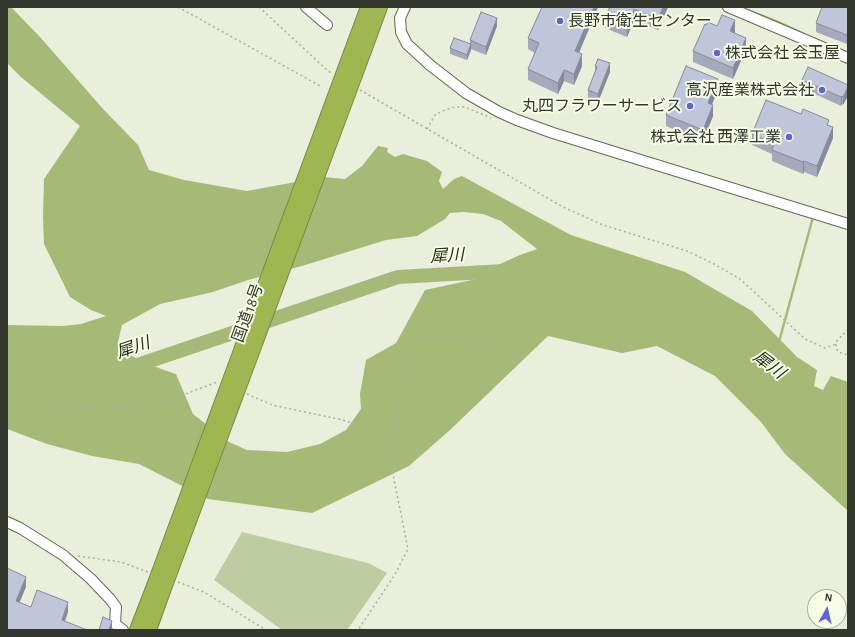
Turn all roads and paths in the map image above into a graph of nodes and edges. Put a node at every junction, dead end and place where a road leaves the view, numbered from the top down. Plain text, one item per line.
1 (178, 7) edge
2 (259, 7) edge
3 (306, 7) edge
4 (368, 7) edge
5 (380, 7) edge
6 (405, 7) edge
7 (728, 7) edge
8 (327, 25) dead end
9 (360, 45) junction
10 (848, 58) edge
11 (334, 75) dead end
12 (322, 87) dead end
13 (361, 90) dead end
14 (494, 119) dead end
15 (428, 129) junction
16 (848, 224) edge
17 (848, 329) edge
18 (836, 344) junction
19 (508, 350) dead end
20 (848, 355) edge
21 (7, 522) edge
22 (159, 588) junction
23 (123, 630) edge
24 (137, 630) edge
25 (149, 630) edge
26 (358, 630) edge

1 - 12 path
2 - 11 path
3 - 8 street
4 - 9 highway, 国道18号
5 - 9 highway, 国道18号
6 - 16 street
7 - 10 street
9 - 22 highway, 国道18号, bridge
13 - 15 path
14 - 15 path
15 - 18 path
17 - 18 path
18 - 20 path
19 - 26 path
21 - 23 street
22 - 24 highway, 国道18号
22 - 25 highway, 国道18号

